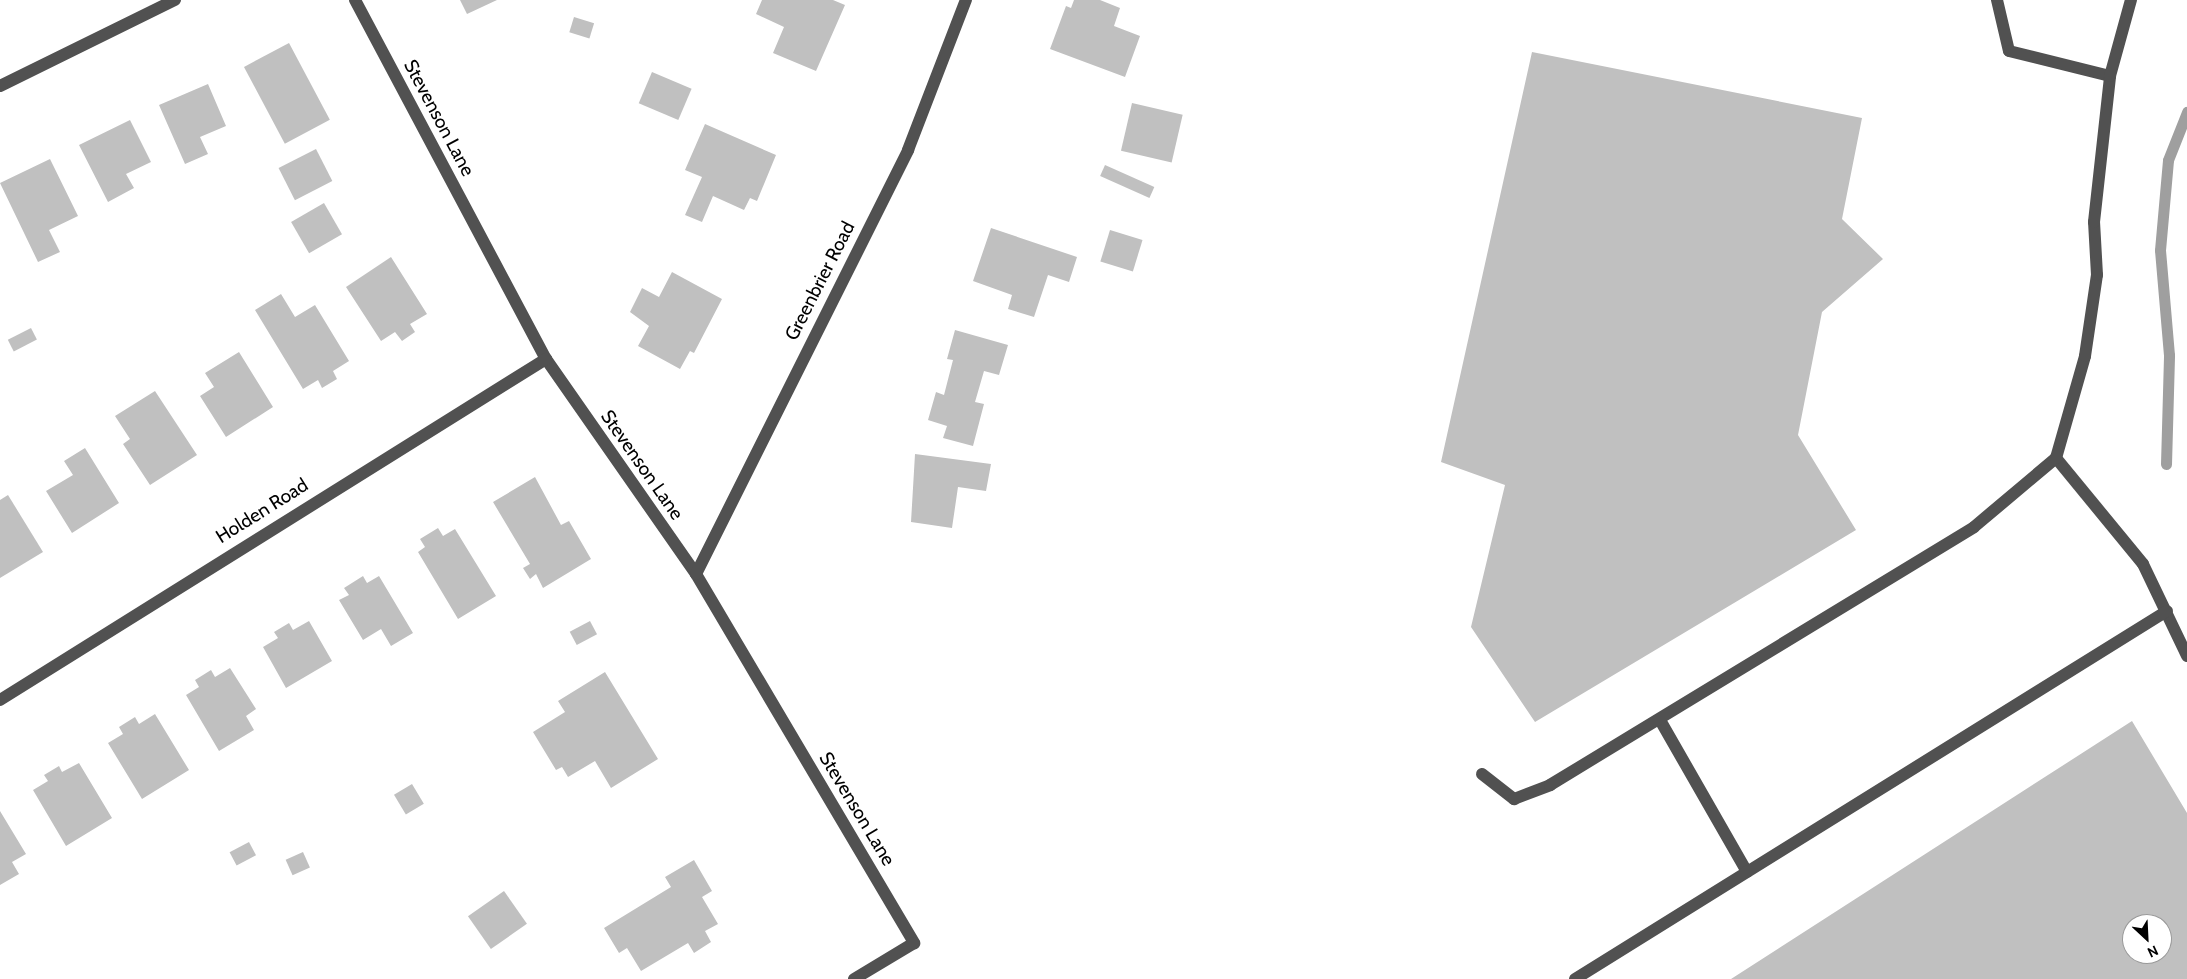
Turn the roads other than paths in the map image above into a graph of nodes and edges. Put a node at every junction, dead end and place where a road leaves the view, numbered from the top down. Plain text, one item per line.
1 (174, 0) edge
2 (355, 0) edge
3 (966, 0) edge
4 (1997, 0) edge
5 (2131, 0) edge
6 (2110, 76) junction
7 (0, 86) edge
8 (546, 359) junction
9 (2056, 458) junction
10 (696, 574) junction
11 (2167, 611) junction
12 (2187, 656) edge
13 (0, 700) edge
14 (1660, 720) junction
15 (1482, 774) dead end
16 (1747, 872) junction
17 (854, 979) edge
18 (1575, 979) edge

1 - 7 street
2 - 8 street, Stevenson Lane
3 - 10 street, Greenbrier Road
4 - 6 street
5 - 6 street
6 - 9 street
8 - 10 street, Stevenson Lane
8 - 13 street, Holden Road
9 - 11 street
9 - 14 street
10 - 17 street, Stevenson Lane
11 - 12 street
11 - 16 street
14 - 15 street
14 - 16 street
16 - 18 street

